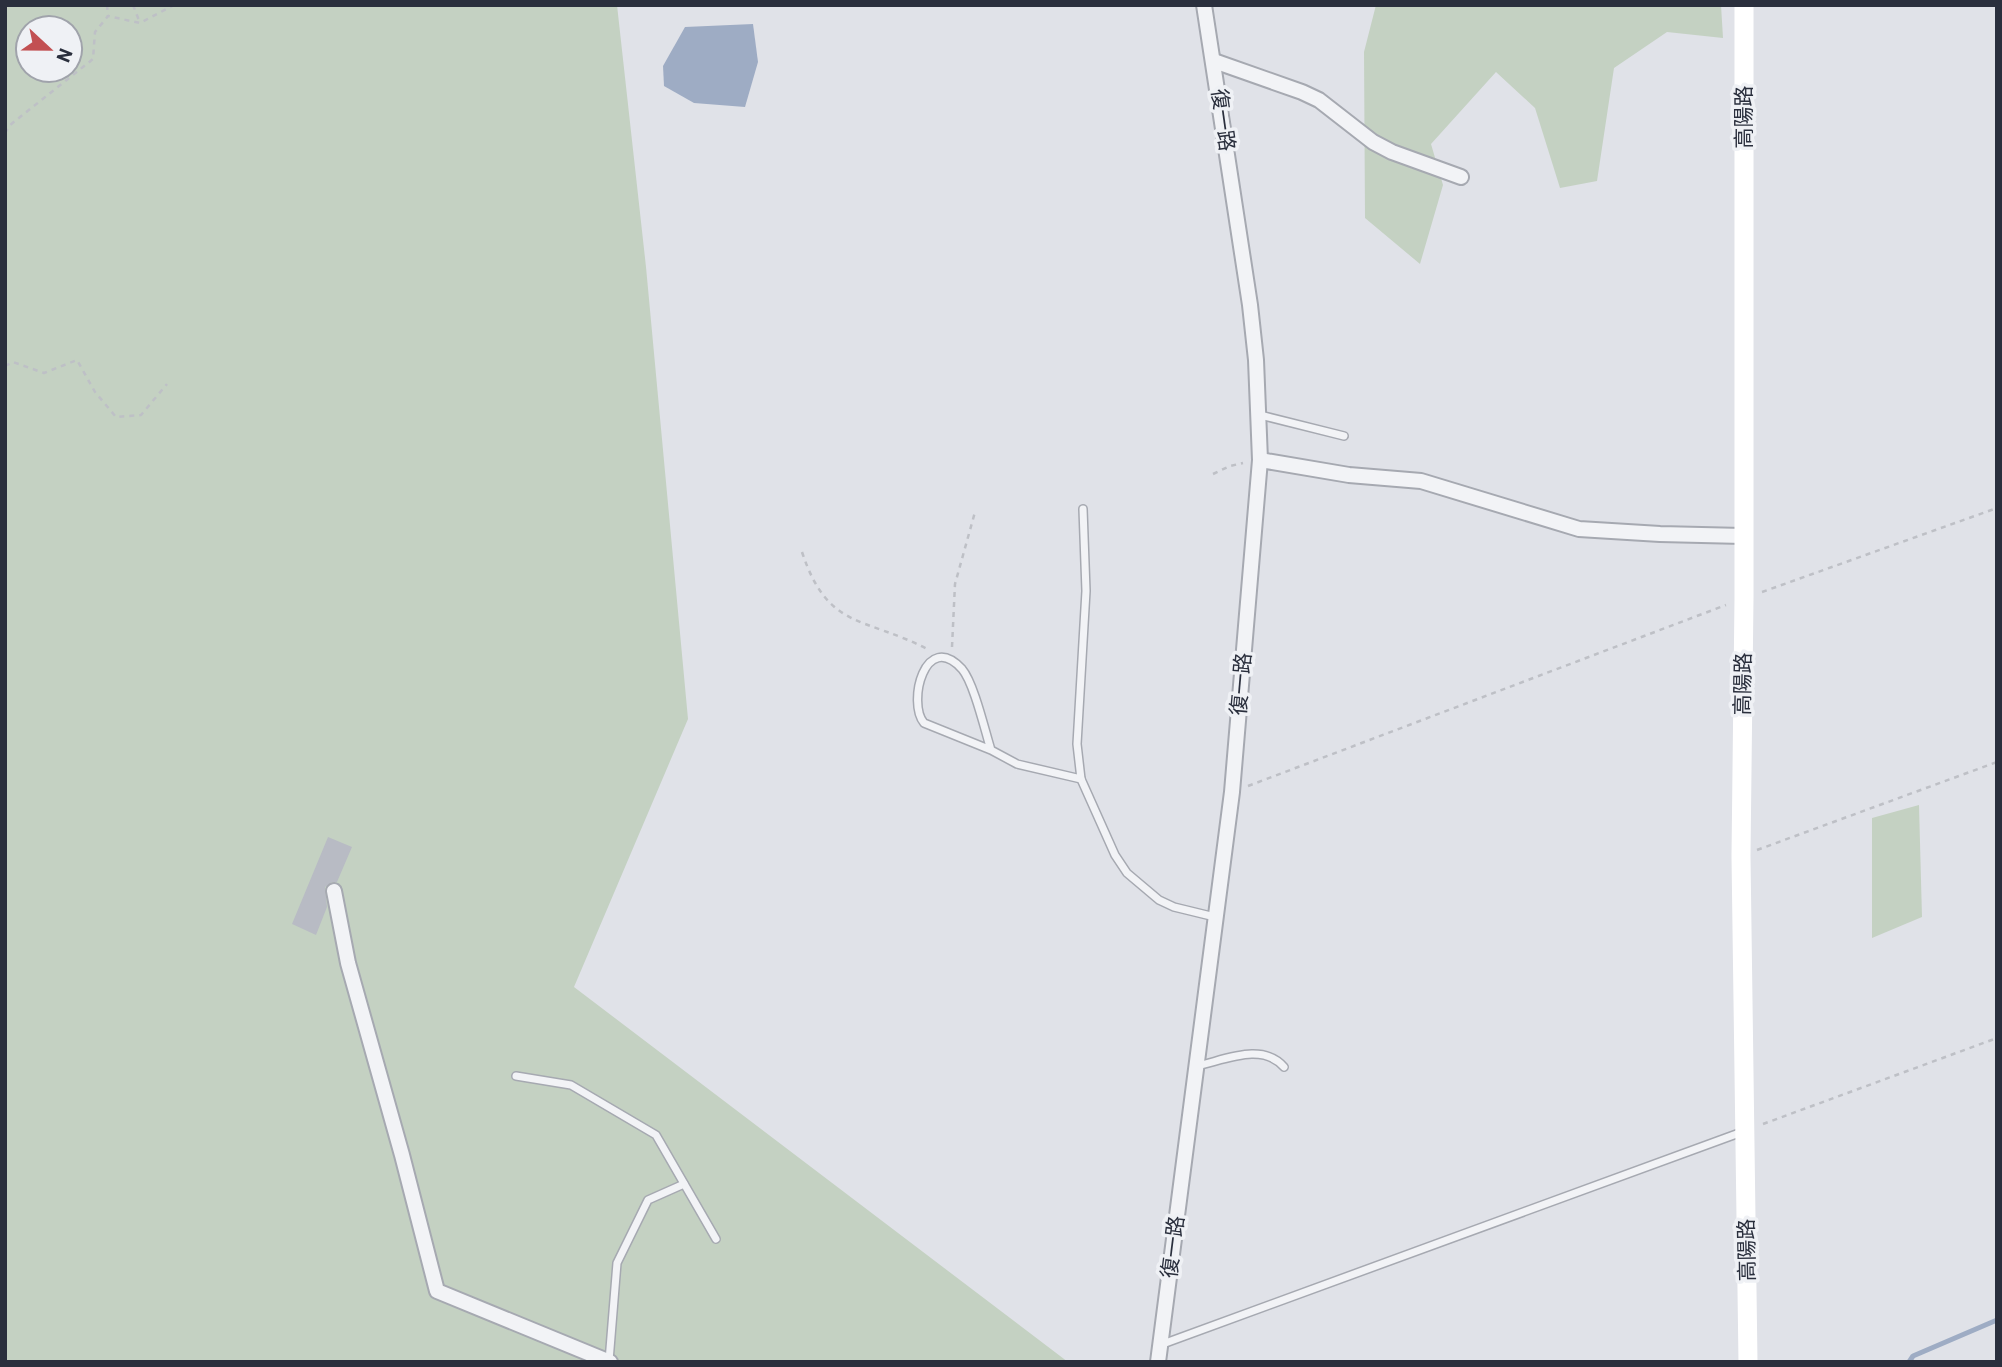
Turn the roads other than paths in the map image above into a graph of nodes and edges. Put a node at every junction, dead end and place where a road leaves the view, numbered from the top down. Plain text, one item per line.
1 (1204, 5) edge
2 (1744, 5) edge
3 (1214, 61) junction
4 (1461, 177) dead end
5 (1260, 415) junction
6 (1344, 436) dead end
7 (1260, 460) junction
8 (1083, 509) dead end
9 (1743, 536) junction
10 (991, 750) junction
11 (1081, 779) junction
12 (334, 891) dead end
13 (1216, 917) junction
14 (1196, 1066) junction
15 (1284, 1067) dead end
16 (516, 1076) dead end
17 (1746, 1130) junction
18 (684, 1184) junction
19 (716, 1239) dead end
20 (1160, 1345) junction
21 (609, 1362) edge
22 (1158, 1362) edge
23 (1748, 1362) edge

1 - 3 street, 復一路
2 - 9 street, 高陽路
3 - 4 street
3 - 5 street, 復一路
5 - 6 lane
5 - 7 street, 復一路
7 - 9 street
7 - 13 street, 復一路
8 - 11 lane
9 - 17 street, 高陽路
10 - 10 lane
10 - 11 lane
11 - 13 lane
12 - 21 street
13 - 14 street, 復一路
14 - 15 lane
14 - 20 street, 復一路
16 - 18 lane
17 - 20 lane
17 - 23 street, 高陽路
18 - 19 lane
18 - 21 lane
20 - 22 street, 復一路

